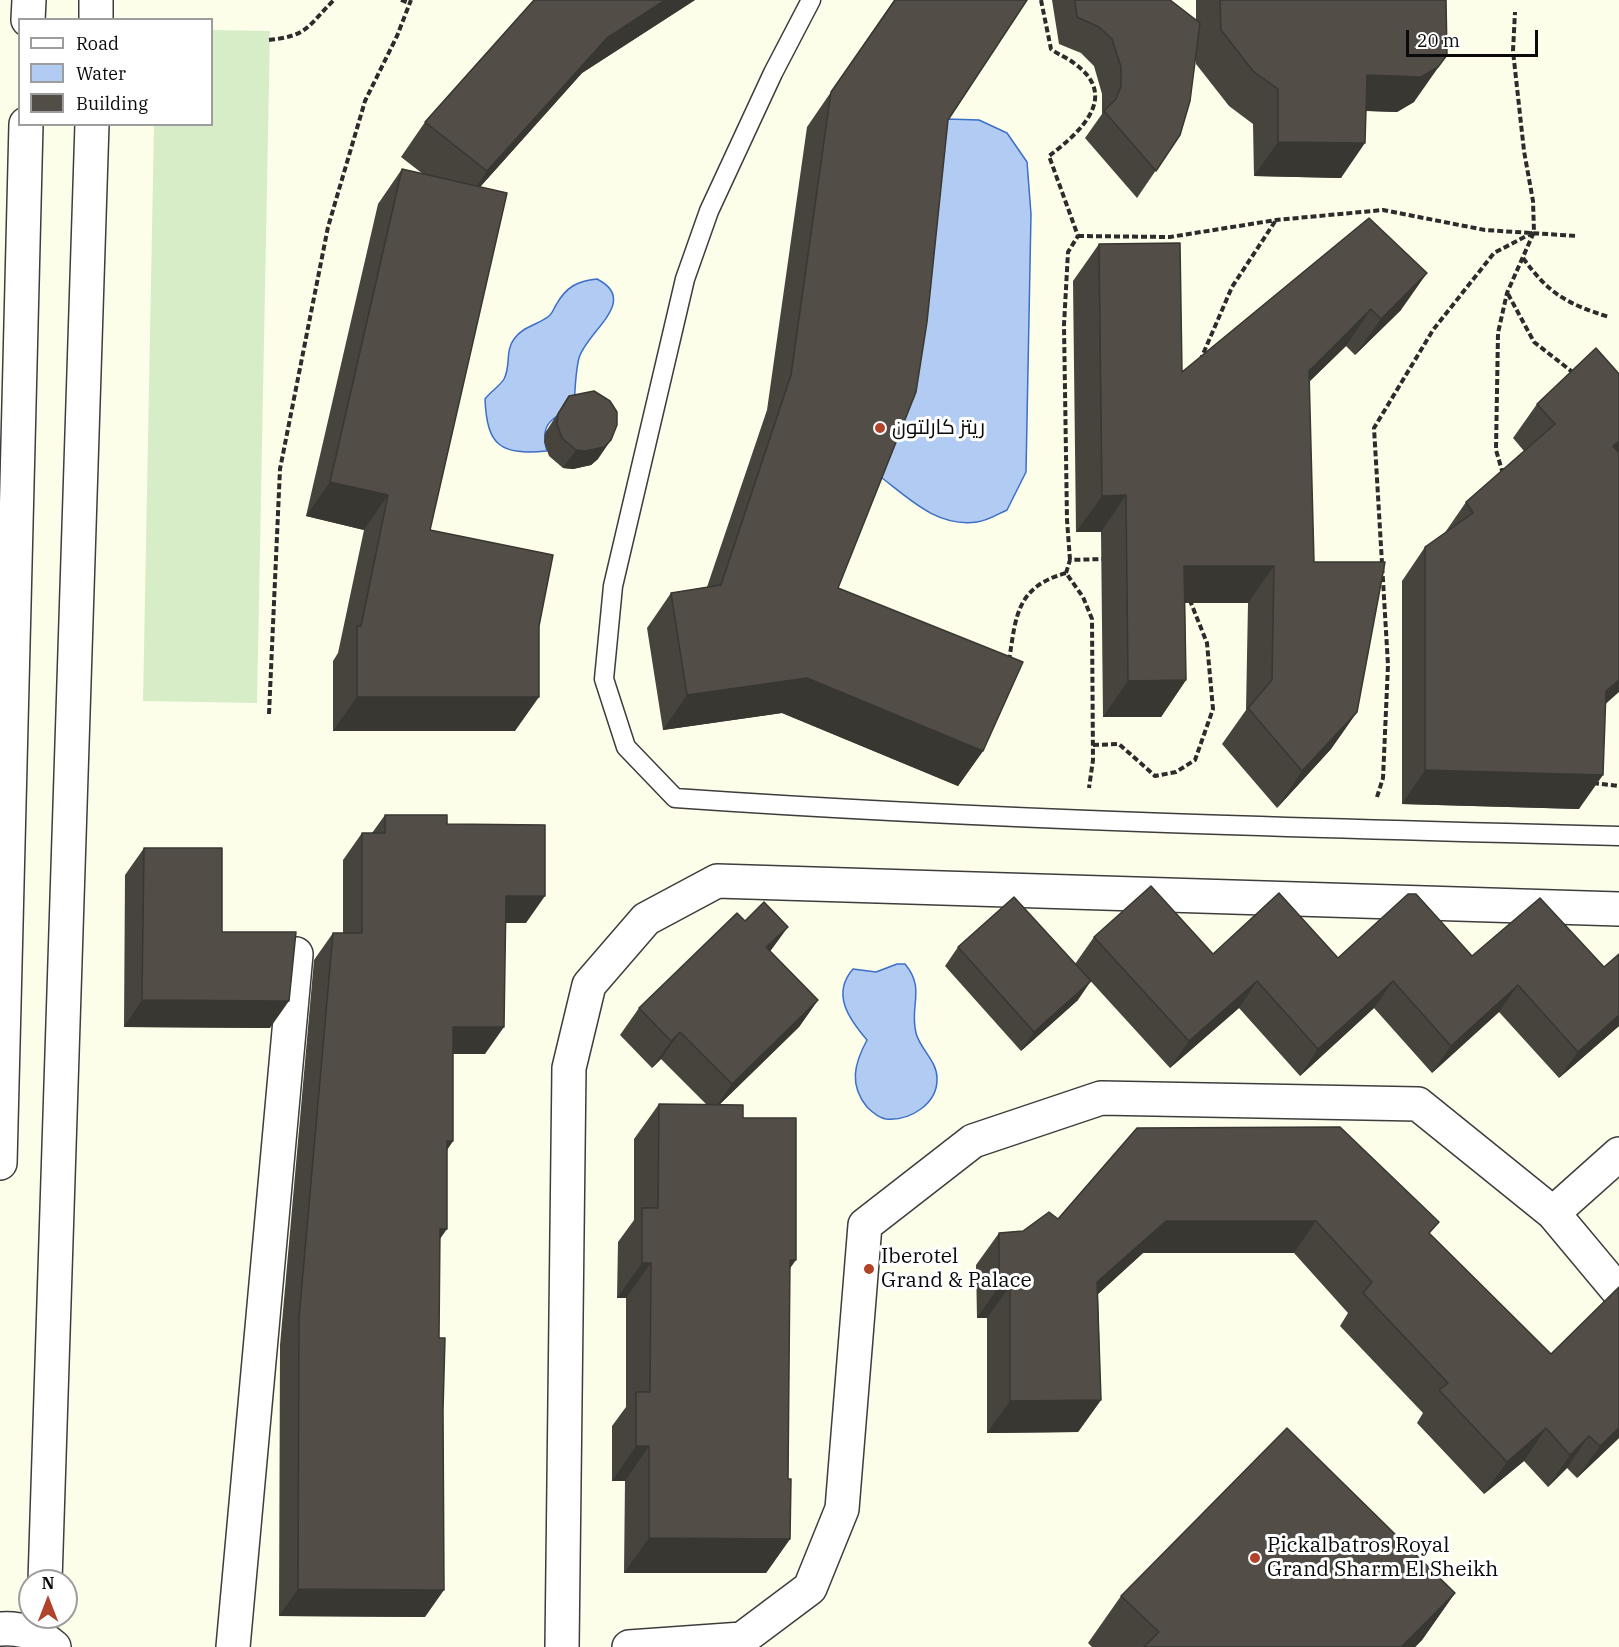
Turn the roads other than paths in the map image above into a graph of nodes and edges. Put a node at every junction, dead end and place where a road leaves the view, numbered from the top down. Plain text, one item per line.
1 (29, 0) edge
2 (96, 0) edge
3 (812, 0) edge
4 (28, 18) edge
5 (96, 18) edge
6 (26, 126) edge
7 (92, 126) edge
8 (8, 487) edge
9 (1619, 836) edge
10 (1619, 909) edge
11 (296, 954) edge
12 (1619, 1154) edge
13 (0, 1163) edge
14 (1553, 1213) junction
15 (1619, 1292) edge
16 (45, 1569) edge
17 (0, 1629) edge
18 (47, 1634) edge
19 (233, 1647) edge
20 (561, 1647) edge
21 (629, 1647) edge

1 - 4 street
2 - 5 street
3 - 9 lane
6 - 8 street
7 - 16 street
8 - 13 street
10 - 20 street
11 - 19 street
12 - 14 street
14 - 15 street
14 - 21 street
17 - 18 street

